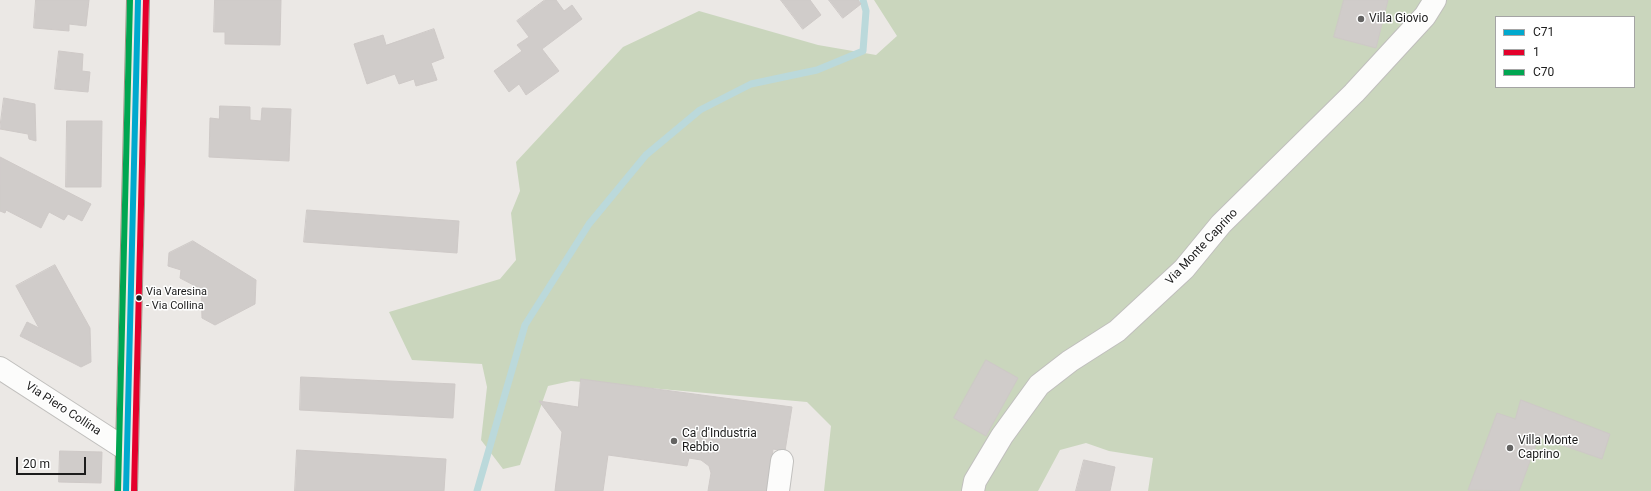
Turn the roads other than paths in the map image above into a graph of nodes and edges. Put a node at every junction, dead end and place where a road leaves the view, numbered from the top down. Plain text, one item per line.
1 (138, 0) edge
2 (1435, 0) edge
3 (0, 368) edge
4 (127, 450) junction
5 (782, 461) dead end
6 (126, 491) edge
7 (778, 491) edge
8 (973, 491) edge

1 - 4 main road
2 - 8 street, Via Monte Caprino
3 - 4 street, Via Piero Collina
4 - 6 main road
5 - 7 street

